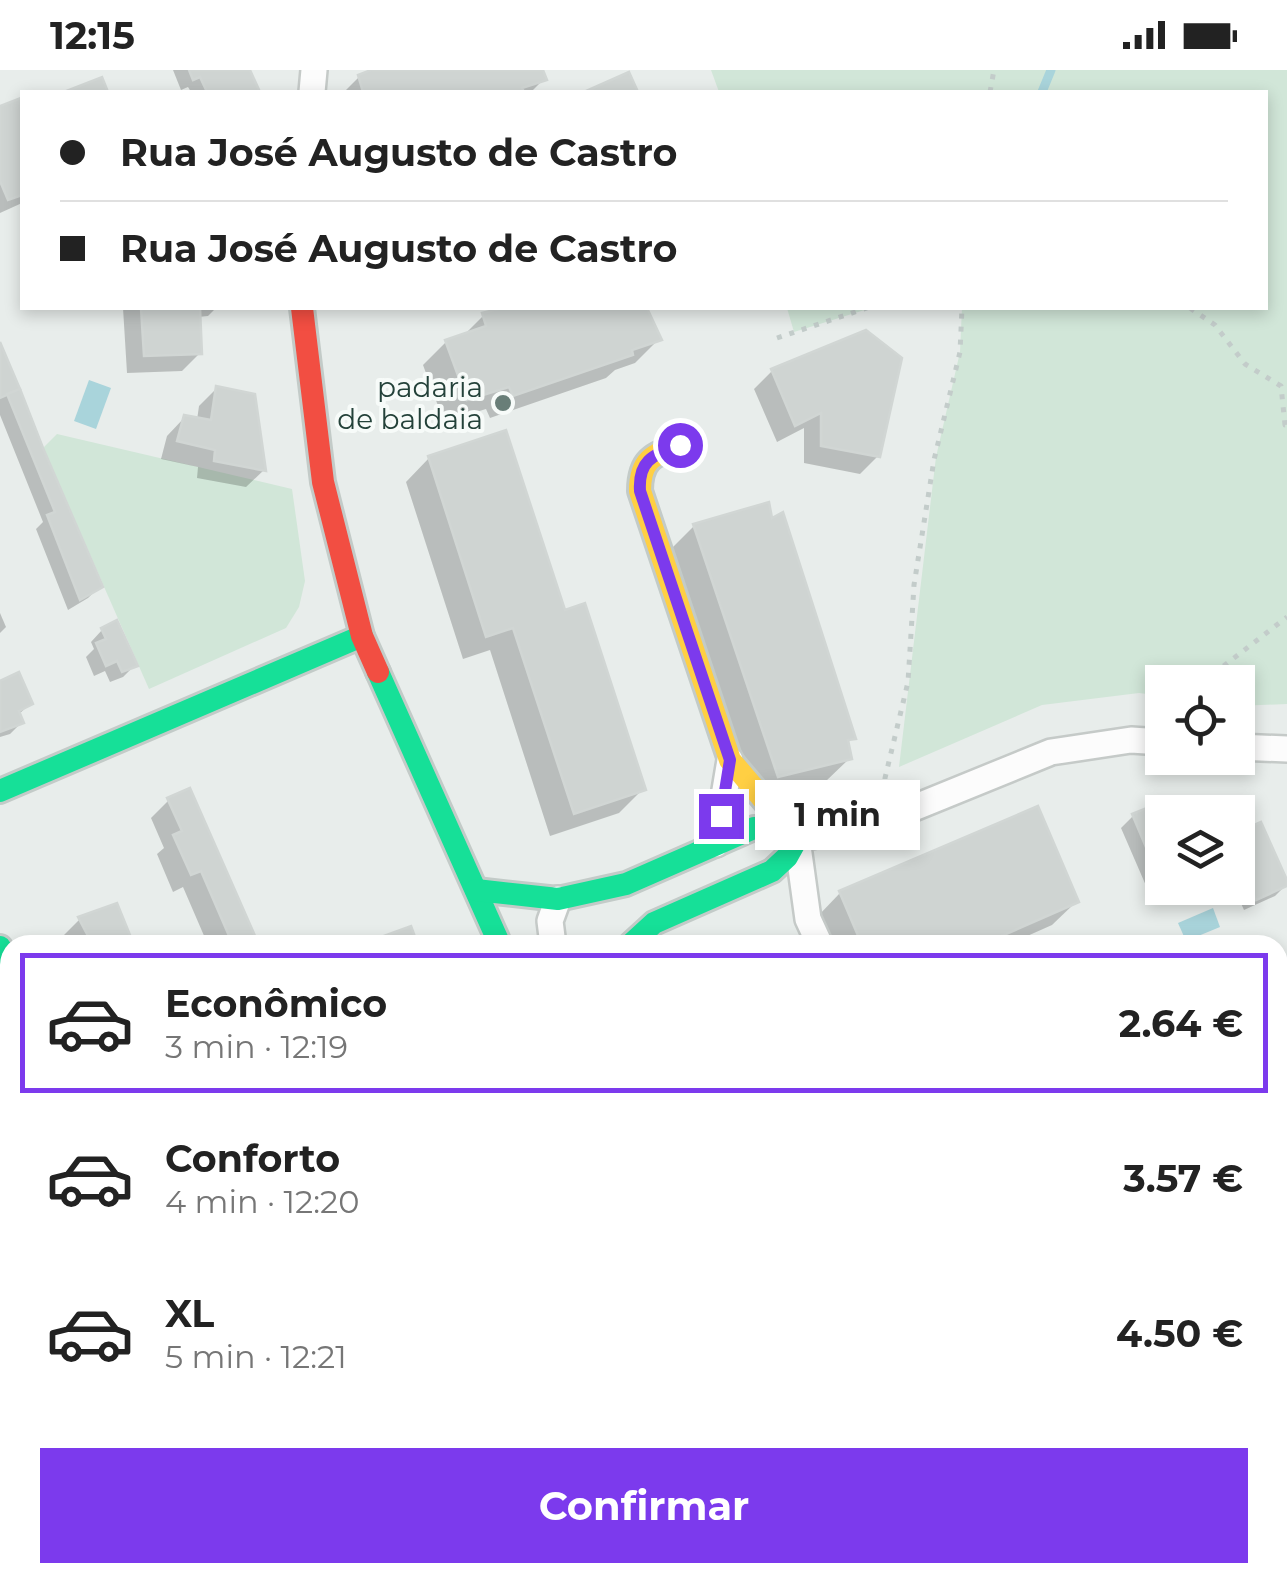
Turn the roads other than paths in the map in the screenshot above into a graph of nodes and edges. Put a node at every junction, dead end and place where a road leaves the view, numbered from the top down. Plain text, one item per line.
1 (302, 310) edge
2 (680, 445) dead end
3 (362, 636) junction
4 (1145, 741) edge
5 (1255, 748) edge
6 (1287, 749) edge
7 (730, 760) junction
8 (0, 791) edge
9 (796, 839) junction
10 (716, 844) junction
11 (476, 890) junction
12 (558, 899) junction
13 (496, 935) edge
14 (552, 935) edge
15 (640, 935) edge
16 (815, 935) edge

1 - 3 street
2 - 7 street
3 - 8 street
3 - 11 street
4 - 9 street
5 - 6 street
7 - 9 street
7 - 10 street
9 - 10 street
9 - 15 street
9 - 16 street
10 - 12 street
11 - 12 street
11 - 13 street
12 - 14 street

